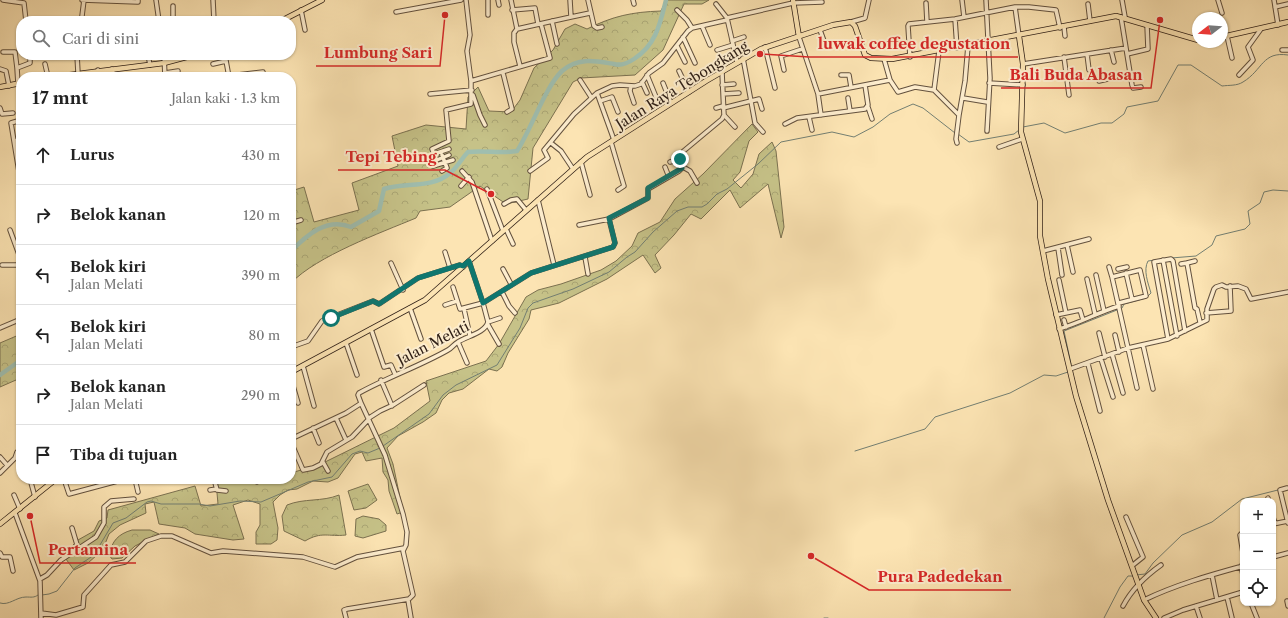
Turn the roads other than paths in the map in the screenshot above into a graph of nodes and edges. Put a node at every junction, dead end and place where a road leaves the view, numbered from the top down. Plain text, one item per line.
1 (4, 0) edge
2 (83, 0) edge
3 (138, 0) edge
4 (156, 0) edge
5 (213, 0) edge
6 (322, 0) edge
7 (461, 0) edge
8 (466, 0) edge
9 (488, 0) edge
10 (498, 0) edge
11 (510, 0) edge
12 (570, 0) edge
13 (588, 0) edge
14 (869, 0) edge
15 (962, 0) edge
16 (986, 0) edge
17 (1122, 0) edge
18 (1218, 0) edge
19 (1274, 0) edge
20 (793, 1) edge
21 (815, 1) edge
22 (822, 2) dead end
23 (926, 3) dead end
24 (716, 4) dead end
25 (1088, 4) dead end
26 (1288, 4) edge
27 (499, 5) dead end
28 (173, 6) dead end
29 (1015, 7) junction
30 (1275, 7) junction
31 (301, 10) junction
32 (512, 10) junction
33 (677, 10) dead end
34 (396, 12) dead end
35 (986, 12) junction
36 (1222, 12) dead end
37 (590, 13) junction
38 (488, 15) dead end
39 (25, 16) edge
40 (82, 16) dead end
41 (158, 16) edge
42 (173, 16) edge
43 (214, 16) edge
44 (290, 16) edge
45 (964, 16) junction
46 (571, 17) junction
47 (1123, 17) junction
48 (727, 19) junction
49 (955, 19) junction
50 (552, 21) junction
51 (1090, 21) junction
52 (851, 22) junction
53 (927, 22) junction
54 (1288, 22) edge
55 (539, 24) junction
56 (1147, 25) junction
57 (1278, 25) junction
58 (702, 26) junction
59 (602, 27) dead end
60 (1062, 27) junction
61 (692, 28) junction
62 (517, 29) junction
63 (1261, 29) junction
64 (305, 30) dead end
65 (820, 30) junction
66 (1228, 35) edge
67 (683, 36) junction
68 (1019, 36) junction
69 (1065, 36) dead end
70 (744, 37) dead end
71 (799, 37) junction
72 (1192, 38) edge
73 (732, 41) junction
74 (824, 41) dead end
75 (990, 41) junction
76 (557, 44) dead end
77 (710, 45) dead end
78 (733, 45) junction
79 (1228, 45) edge
80 (677, 46) junction
81 (968, 46) junction
82 (766, 47) junction
83 (957, 48) junction
84 (1126, 48) junction
85 (802, 49) junction
86 (718, 50) dead end
87 (1111, 50) junction
88 (1282, 50) dead end
89 (1288, 50) edge
90 (939, 51) junction
91 (4, 52) dead end
92 (1087, 54) junction
93 (1127, 54) junction
94 (910, 56) junction
95 (1064, 57) junction
96 (743, 58) junction
97 (1232, 58) dead end
98 (884, 59) junction
99 (30, 60) edge
100 (77, 60) edge
101 (149, 60) edge
102 (175, 60) edge
103 (226, 61) joint
104 (685, 62) dead end
105 (695, 62) dead end
106 (737, 62) junction
107 (1114, 62) dead end
108 (164, 63) junction
109 (45, 64) dead end
110 (213, 64) dead end
111 (1023, 64) junction
112 (150, 65) junction
113 (520, 66) junction
114 (16, 68) junction
115 (0, 69) edge
116 (98, 70) joint
117 (112, 70) joint
118 (784, 70) dead end
119 (1089, 70) dead end
120 (178, 71) dead end
121 (17, 72) edge
122 (47, 72) edge
123 (78, 72) edge
124 (85, 72) edge
125 (165, 72) edge
126 (175, 72) edge
127 (228, 72) edge
128 (679, 72) dead end
129 (722, 72) junction
130 (503, 73) junction
131 (1129, 74) junction
132 (647, 75) junction
133 (841, 75) dead end
134 (1240, 75) dead end
135 (580, 80) dead end
136 (890, 80) junction
137 (471, 81) junction
138 (1099, 81) dead end
139 (642, 82) junction
140 (663, 83) dead end
141 (16, 84) edge
142 (734, 84) dead end
143 (990, 84) junction
144 (865, 85) junction
145 (8, 86) junction
146 (631, 86) junction
147 (722, 86) junction
148 (1022, 86) junction
149 (0, 87) edge
150 (851, 87) junction
151 (1141, 87) dead end
152 (775, 88) dead end
153 (934, 90) junction
154 (472, 91) junction
155 (689, 92) junction
156 (597, 93) junction
157 (647, 93) dead end
158 (739, 93) dead end
159 (430, 94) dead end
160 (723, 94) junction
161 (818, 94) junction
162 (1069, 95) dead end
163 (591, 97) junction
164 (656, 97) dead end
165 (848, 98) dead end
166 (963, 98) junction
167 (600, 101) junction
168 (750, 101) junction
169 (987, 102) junction
170 (634, 103) dead end
171 (671, 103) junction
172 (723, 107) junction
173 (868, 107) junction
174 (0, 108) edge
175 (716, 108) dead end
176 (762, 109) dead end
177 (850, 111) junction
178 (507, 112) dead end
179 (618, 112) dead end
180 (14, 113) dead end
181 (821, 115) junction
182 (959, 115) junction
183 (724, 116) junction
184 (809, 116) junction
185 (872, 119) dead end
186 (16, 122) edge
187 (785, 124) dead end
188 (485, 125) dead end
189 (735, 127) dead end
190 (812, 130) dead end
191 (987, 131) dead end
192 (763, 132) dead end
193 (1022, 138) junction
194 (15, 141) joint
195 (612, 141) junction
196 (551, 143) junction
197 (957, 143) dead end
198 (999, 146) dead end
199 (16, 148) edge
200 (449, 149) dead end
201 (442, 152) junction
202 (449, 155) dead end
203 (443, 157) junction
204 (680, 159) junction
205 (453, 160) dead end
206 (581, 162) junction
207 (670, 162) dead end
208 (445, 163) junction
209 (666, 167) dead end
210 (683, 167) junction
211 (573, 169) junction
212 (442, 171) dead end
213 (530, 171) dead end
214 (462, 172) dead end
215 (469, 177) junction
216 (669, 177) junction
217 (697, 184) dead end
218 (461, 186) dead end
219 (487, 189) dead end
220 (618, 190) dead end
221 (590, 195) dead end
222 (538, 200) junction
223 (504, 204) dead end
224 (526, 210) junction
225 (609, 218) junction
226 (301, 220) dead end
227 (296, 222) edge
228 (579, 224) dead end
229 (10, 230) dead end
230 (504, 230) junction
231 (1089, 239) dead end
232 (492, 241) junction
233 (513, 244) dead end
234 (1067, 245) junction
235 (16, 246) edge
236 (1058, 248) junction
237 (1042, 251) junction
238 (445, 252) dead end
239 (585, 257) junction
240 (1163, 260) junction
241 (469, 261) junction
242 (1195, 261) dead end
243 (391, 263) dead end
244 (1187, 263) junction
245 (1181, 264) dead end
246 (2, 265) dead end
247 (16, 265) edge
248 (554, 265) junction
249 (463, 266) junction
250 (1109, 267) dead end
251 (450, 268) junction
252 (503, 269) dead end
253 (1118, 269) dead end
254 (1073, 272) dead end
255 (1127, 273) junction
256 (588, 274) dead end
257 (1062, 275) dead end
258 (1096, 275) dead end
259 (1112, 277) junction
260 (1087, 279) dead end
261 (1059, 280) dead end
262 (511, 284) junction
263 (1230, 286) junction
264 (453, 287) dead end
265 (403, 290) junction
266 (502, 292) junction
267 (1288, 292) edge
268 (1132, 299) junction
269 (457, 301) junction
270 (483, 303) junction
271 (445, 305) dead end
272 (1119, 305) junction
273 (410, 308) junction
274 (464, 309) junction
275 (1104, 311) junction
276 (515, 313) dead end
277 (1066, 313) junction
278 (1206, 313) junction
279 (1095, 314) junction
280 (1056, 315) junction
281 (500, 318) dead end
282 (1064, 320) dead end
283 (1083, 320) junction
284 (16, 321) edge
285 (1200, 322) junction
286 (488, 323) junction
287 (1066, 327) junction
288 (0, 328) edge
289 (371, 329) junction
290 (1060, 329) junction
291 (1185, 331) junction
292 (1099, 333) dead end
293 (1115, 335) dead end
294 (470, 336) junction
295 (1177, 336) junction
296 (421, 339) dead end
297 (1168, 339) junction
298 (458, 342) junction
299 (346, 343) junction
300 (499, 344) dead end
301 (296, 345) edge
302 (1143, 345) junction
303 (1128, 348) junction
304 (1119, 352) junction
305 (1112, 354) junction
306 (1103, 358) junction
307 (467, 363) dead end
308 (1088, 364) junction
309 (303, 366) junction
310 (1070, 369) junction
311 (296, 370) edge
312 (395, 374) junction
313 (357, 375) dead end
314 (382, 380) junction
315 (424, 385) dead end
316 (1137, 388) dead end
317 (1153, 388) dead end
318 (1123, 393) dead end
319 (296, 396) edge
320 (1113, 397) dead end
321 (298, 403) dead end
322 (361, 403) junction
323 (314, 406) dead end
324 (392, 406) junction
325 (1100, 411) dead end
326 (336, 418) junction
327 (369, 419) junction
328 (313, 428) junction
329 (296, 437) edge
330 (346, 440) junction
331 (318, 443) dead end
332 (296, 452) edge
333 (0, 457) edge
334 (16, 457) edge
335 (323, 462) junction
336 (7, 465) junction
337 (328, 471) dead end
338 (0, 473) edge
339 (31, 484) edge
340 (50, 484) edge
341 (66, 484) edge
342 (106, 484) edge
343 (136, 484) edge
344 (216, 484) edge
345 (1286, 488) dead end
346 (217, 489) junction
347 (210, 490) dead end
348 (226, 491) dead end
349 (138, 492) dead end
350 (14, 495) dead end
351 (34, 497) junction
352 (134, 499) dead end
353 (20, 509) junction
354 (15, 513) junction
355 (1126, 517) dead end
356 (1288, 521) edge
357 (0, 524) edge
358 (1276, 524) edge
359 (72, 528) dead end
360 (78, 548) junction
361 (404, 548) junction
362 (0, 553) edge
363 (1288, 553) edge
364 (1276, 556) edge
365 (1133, 565) junction
366 (1161, 565) dead end
367 (1240, 567) edge
368 (13, 571) dead end
369 (1212, 575) junction
370 (40, 579) junction
371 (1139, 585) junction
372 (1240, 593) edge
373 (1226, 597) junction
374 (409, 599) junction
375 (1144, 600) junction
376 (1217, 600) junction
377 (1286, 601) dead end
378 (1124, 606) dead end
379 (1196, 606) junction
380 (1252, 606) edge
381 (1288, 606) edge
382 (41, 613) junction
383 (42, 618) edge
384 (346, 618) edge
385 (411, 618) edge
386 (1156, 618) edge
387 (1164, 618) edge
388 (1200, 618) edge
389 (1232, 618) edge
390 (1257, 618) edge

1 - 39 street
2 - 3 street
2 - 40 street
4 - 41 street
5 - 43 street
6 - 31 main road
7 - 34 street
8 - 137 street
9 - 38 street
10 - 27 street
11 - 32 street
12 - 46 street
13 - 37 street
14 - 52 street
15 - 45 street
16 - 35 street
17 - 47 street
18 - 36 street
19 - 30 street
20 - 21 street
20 - 48 street
20 - 71 main road
21 - 22 street
23 - 53 street
24 - 48 street
25 - 51 street
26 - 30 street
28 - 42 street
29 - 35 street
29 - 60 street
29 - 68 street
30 - 57 street
31 - 44 main road
31 - 64 street
32 - 55 street
32 - 62 street
33 - 61 street
35 - 45 street
35 - 75 street
37 - 46 street
37 - 59 street
45 - 49 street
46 - 50 street
47 - 51 main road
47 - 56 main road
47 - 84 street
48 - 58 street
48 - 73 street
49 - 53 street
49 - 83 street
50 - 55 street
50 - 76 street
51 - 60 main road
52 - 65 main road, Jalan Raya Tebongkang
52 - 98 main road
53 - 94 street
54 - 57 main road
55 - 62 street
55 - 113 street
56 - 72 main road
56 - 93 street
57 - 63 main road
58 - 61 street
58 - 77 street
60 - 68 main road
60 - 69 street
61 - 67 street
62 - 113 street
63 - 66 main road
63 - 134 street
65 - 71 main road, Jalan Raya Tebongkang
65 - 74 street
67 - 80 street
67 - 105 street
68 - 75 main road
68 - 111 main road
70 - 73 street
71 - 82 main road, Jalan Raya Tebongkang
71 - 85 street
73 - 78 street
75 - 81 main road
75 - 143 street
78 - 86 street
78 - 106 street
79 - 97 street
80 - 104 street
80 - 132 street
81 - 83 main road
81 - 166 street
82 - 96 main road, Jalan Raya Tebongkang
82 - 152 street
83 - 90 main road
84 - 87 street
84 - 93 street
85 - 118 street
85 - 161 street
87 - 92 street
87 - 107 street
88 - 89 street
90 - 94 main road
90 - 153 street
91 - 114 street
92 - 95 street
92 - 119 street
93 - 131 street
94 - 98 main road
95 - 111 street
95 - 162 street
96 - 106 main road, Jalan Raya Tebongkang
96 - 168 street
98 - 136 street
99 - 114 street
100 - 123 street
101 - 112 street
102 - 108 main road
103 - 110 street
103 - 127 street
106 - 129 main road, Jalan Raya Tebongkang
108 - 112 main road
108 - 125 street
109 - 122 street
111 - 148 main road
112 - 117 main road
113 - 130 street
114 - 121 street
115 - 145 street
116 - 117 main road
116 - 124 main road
120 - 126 street
128 - 155 street
129 - 147 street
129 - 155 main road, Jalan Raya Tebongkang
130 - 137 street
130 - 178 street
131 - 138 street
131 - 151 street
132 - 139 street
132 - 164 street
133 - 150 street
135 - 163 street
136 - 144 street
136 - 153 street
137 - 154 street
139 - 146 street
139 - 157 street
140 - 171 street
141 - 145 main road
142 - 147 street
143 - 148 street
143 - 169 street
144 - 150 street
144 - 173 street
145 - 149 main road
146 - 156 street
146 - 170 street
147 - 160 street
148 - 193 main road
150 - 161 street
153 - 182 street
154 - 159 street
154 - 188 street
154 - 201 street
155 - 171 main road, Jalan Raya Tebongkang
156 - 163 street
156 - 167 street
158 - 160 street
160 - 172 street
161 - 181 street
163 - 196 street
165 - 177 street
166 - 169 street
166 - 182 street
167 - 179 street
167 - 195 street
168 - 172 street
168 - 176 street
168 - 192 street
169 - 191 street
171 - 195 main road, Jalan Raya Tebongkang
172 - 175 street
172 - 183 street
173 - 177 street
173 - 185 street
174 - 180 street
177 - 181 street
181 - 184 street
182 - 197 street
183 - 189 street
183 - 204 street
184 - 187 street
184 - 190 street
186 - 194 street
193 - 198 street
193 - 237 main road
194 - 199 street
195 - 206 main road, Jalan Raya Tebongkang
195 - 220 street
196 - 211 street
196 - 213 street
200 - 201 street
201 - 203 street
202 - 203 street
203 - 208 street
203 - 208 street
204 - 207 street
204 - 210 street
205 - 208 street
206 - 211 main road, Jalan Raya Tebongkang
206 - 221 street
208 - 212 street
209 - 216 street
210 - 216 street
210 - 217 street
211 - 222 main road, Jalan Raya Tebongkang
214 - 215 street
215 - 218 street
215 - 232 street
216 - 225 street
219 - 230 street
222 - 224 main road, Jalan Raya Tebongkang
222 - 248 street
223 - 224 street
224 - 230 main road, Jalan Raya Tebongkang
225 - 228 street
225 - 239 street
226 - 227 street
229 - 235 street
230 - 232 main road, Jalan Raya Tebongkang
230 - 233 street
231 - 234 street
232 - 241 main road, Jalan Raya Tebongkang
234 - 236 street
234 - 254 street
236 - 237 street
236 - 257 street
237 - 280 main road
238 - 251 street
239 - 248 street
239 - 256 street
240 - 291 street
240 - 295 street
240 - 297 street
241 - 249 main road, Jalan Raya Tebongkang
241 - 270 street, Jalan Melati
242 - 244 street
243 - 265 street
244 - 245 street
244 - 285 street
246 - 247 street
248 - 262 street
249 - 251 street
249 - 273 main road, Jalan Raya Tebongkang
250 - 259 street
251 - 265 street
252 - 262 street
253 - 255 street
255 - 259 street
255 - 268 street
255 - 268 street
258 - 275 street
259 - 272 street
260 - 279 street
261 - 277 street
262 - 266 street
263 - 267 street
263 - 278 street
263 - 278 street
264 - 269 street
265 - 301 street
266 - 270 street
266 - 276 street
268 - 272 street
269 - 271 street
269 - 274 street
270 - 274 street
270 - 286 street, Jalan Melati
272 - 275 street
272 - 303 street
273 - 289 main road, Jalan Raya Tebongkang
273 - 296 street
274 - 294 street
275 - 279 street
277 - 280 street
277 - 283 street
278 - 285 street
279 - 283 street
280 - 290 main road
281 - 286 street
282 - 287 street
283 - 287 street
284 - 288 street
285 - 291 street
286 - 294 street, Jalan Melati
286 - 300 street
287 - 290 street
289 - 299 main road, Jalan Raya Tebongkang
289 - 312 street
290 - 310 main road
291 - 295 street
292 - 306 street
293 - 304 street
294 - 298 street, Jalan Melati
295 - 297 street
297 - 302 street
298 - 307 street
298 - 312 street, Jalan Melati
299 - 309 main road, Jalan Raya Tebongkang
299 - 313 street
302 - 303 street
302 - 317 street
303 - 304 street
303 - 316 street
304 - 305 street
305 - 306 street
305 - 318 street
306 - 308 street
306 - 320 street
308 - 310 street
308 - 325 street
309 - 311 main road, Jalan Raya Tebongkang
309 - 323 street
310 - 365 main road
312 - 314 street, Jalan Melati
314 - 322 street, Jalan Melati
314 - 324 street
315 - 324 street
319 - 321 street
322 - 326 street
322 - 327 street
324 - 327 street
326 - 328 street
326 - 330 street
327 - 330 street
327 - 361 street
328 - 329 street
328 - 331 street
330 - 335 street
332 - 335 street
333 - 336 street
334 - 336 street
335 - 337 street
336 - 338 street
339 - 351 street
340 - 351 main road
341 - 342 street
343 - 349 street
344 - 346 street
345 - 356 street
346 - 347 street
346 - 348 street
350 - 353 street
351 - 353 main road
352 - 360 street
353 - 354 main road
354 - 357 main road
354 - 370 street
355 - 365 street
356 - 358 street
359 - 360 street
360 - 370 street
361 - 374 street
361 - 382 street
362 - 368 street
363 - 364 street
365 - 371 main road
366 - 371 street
367 - 369 street
369 - 375 street
369 - 376 street
370 - 382 street
371 - 375 main road
371 - 378 street
372 - 373 street
373 - 376 street
373 - 389 street
374 - 384 street
374 - 385 street
375 - 386 main road
376 - 379 street
377 - 381 street
379 - 387 street
379 - 388 street
380 - 390 street
382 - 383 street

